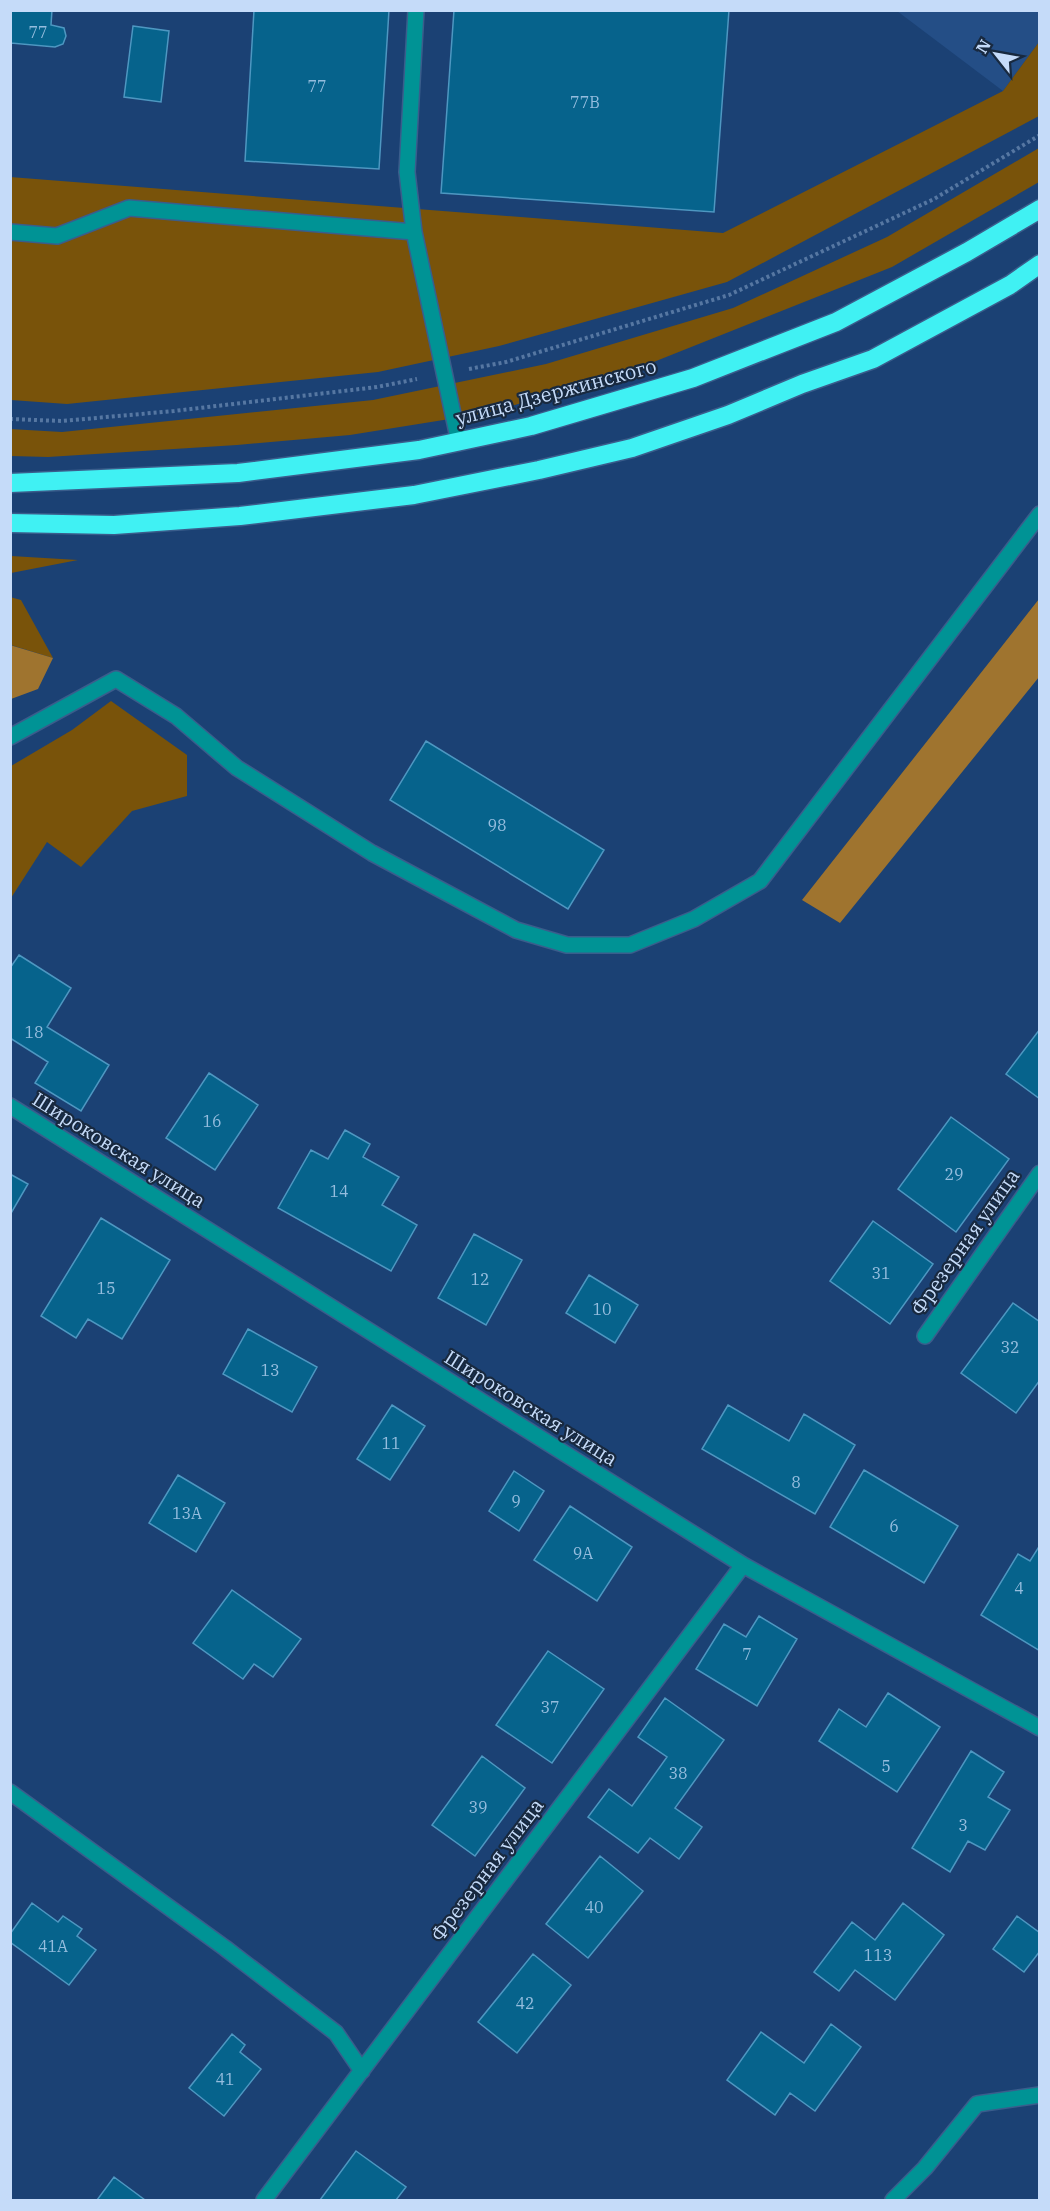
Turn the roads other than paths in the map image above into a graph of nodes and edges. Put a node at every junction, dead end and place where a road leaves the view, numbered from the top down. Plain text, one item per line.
1 (417, 10) edge
2 (1040, 209) edge
3 (10, 232) edge
4 (414, 232) junction
5 (1040, 264) edge
6 (459, 442) junction
7 (10, 483) edge
8 (1040, 514) edge
9 (10, 523) edge
10 (10, 737) edge
11 (10, 1106) edge
12 (1040, 1173) edge
13 (925, 1336) dead end
14 (743, 1564) junction
15 (1040, 1728) edge
16 (10, 1792) edge
17 (362, 2071) junction
18 (1040, 2095) edge
19 (264, 2200) edge
20 (893, 2200) edge

1 - 4 street
2 - 6 highway, улица Дзержинского
3 - 4 street
4 - 6 street
5 - 9 highway
6 - 7 highway, улица Дзержинского
8 - 10 street
11 - 14 street, Широковская улица
12 - 13 street, Фрезерная улица
14 - 15 street, Широковская улица
14 - 17 street, Фрезерная улица
16 - 17 street
17 - 19 street, Фрезерная улица
18 - 20 street

